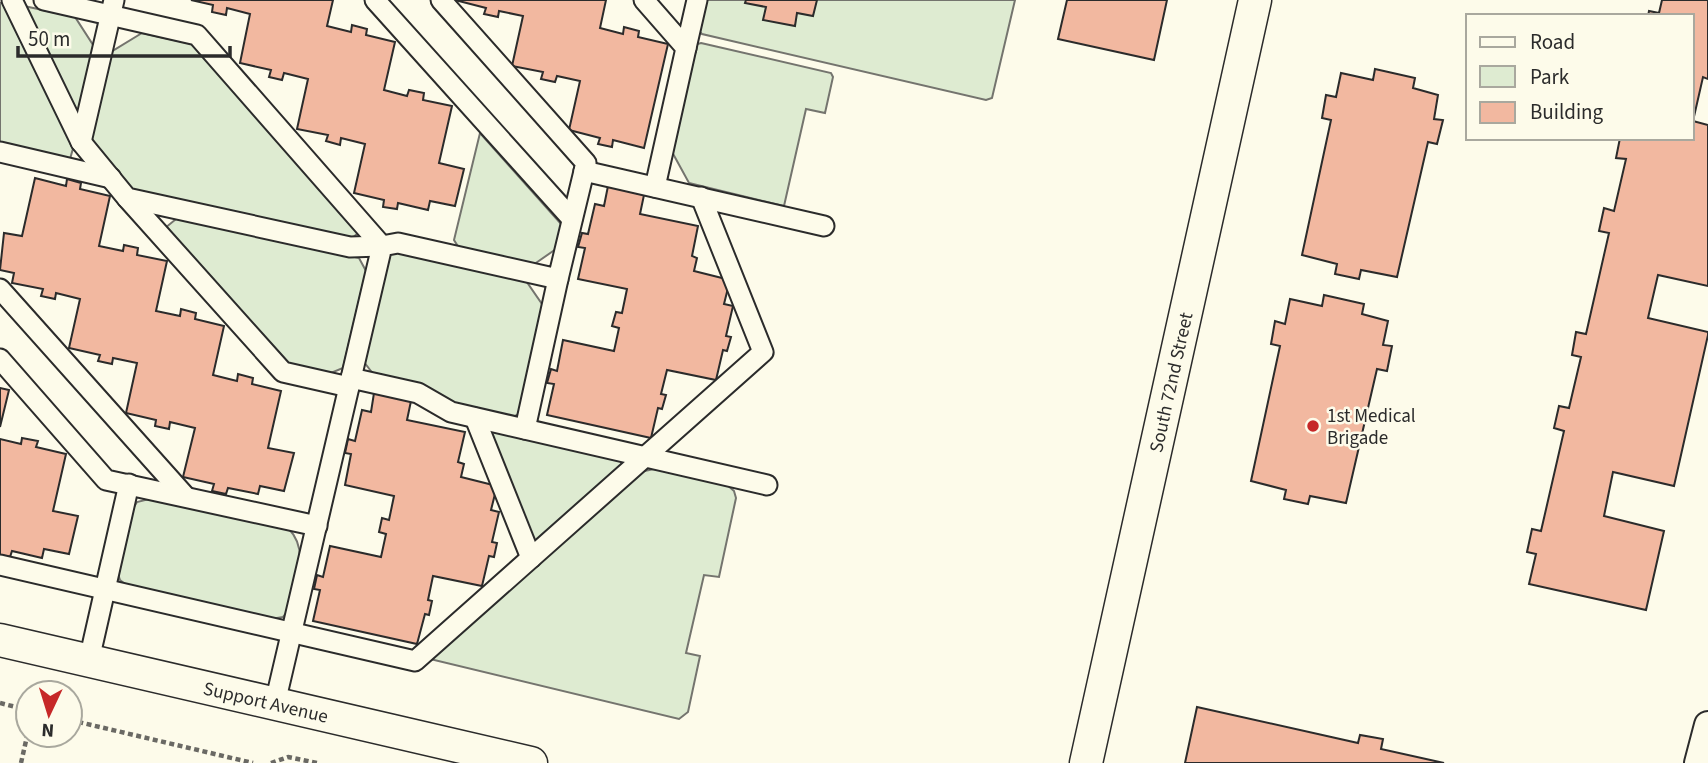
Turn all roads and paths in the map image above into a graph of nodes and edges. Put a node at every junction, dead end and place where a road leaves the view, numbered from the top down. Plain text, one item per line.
1 (12, 0) edge
2 (44, 0) edge
3 (375, 0) edge
4 (441, 0) edge
5 (644, 0) edge
6 (697, 0) edge
7 (1255, 0) edge
8 (112, 8) edge
9 (686, 48) junction
10 (81, 142) junction
11 (0, 152) edge
12 (584, 171) junction
13 (111, 178) junction
14 (655, 187) junction
15 (701, 197) junction
16 (127, 198) junction
17 (572, 219) junction
18 (824, 226) dead end
19 (382, 246) junction
20 (558, 279) junction
21 (0, 289) edge
22 (0, 359) edge
23 (350, 382) junction
24 (475, 418) junction
25 (524, 429) junction
26 (645, 457) junction
27 (129, 484) junction
28 (767, 485) dead end
29 (185, 496) junction
30 (317, 526) junction
31 (531, 558) junction
32 (0, 565) edge
33 (105, 589) junction
34 (292, 632) junction
35 (0, 640) edge
36 (89, 660) junction
37 (275, 704) junction
38 (84, 723) edge
39 (1708, 725) edge
40 (253, 763) edge
41 (271, 763) edge
42 (317, 763) edge
43 (531, 763) edge
44 (1086, 763) edge
45 (1698, 763) edge

1 - 10 street
2 - 8 street
3 - 17 street
4 - 12 street
5 - 9 street
6 - 9 street
7 - 44 street, South 72nd Street
8 - 10 street
8 - 19 street
9 - 14 street
10 - 13 street
11 - 13 street
12 - 14 street
12 - 17 street
13 - 16 street
14 - 15 street
15 - 18 street
15 - 26 street
16 - 19 street
16 - 23 street
17 - 20 street
19 - 20 street
19 - 23 street
20 - 25 street
21 - 29 street
22 - 27 street
23 - 24 street
23 - 30 street
24 - 25 street
24 - 31 street
25 - 26 street
26 - 28 street
26 - 31 street
27 - 29 street
27 - 33 street
29 - 30 street
30 - 34 street
31 - 34 street
32 - 33 street
33 - 34 street
33 - 36 street
34 - 37 street
35 - 36 street, Support Avenue
36 - 37 street, Support Avenue
37 - 43 street, Support Avenue
38 - 40 path
39 - 45 street
41 - 42 path

